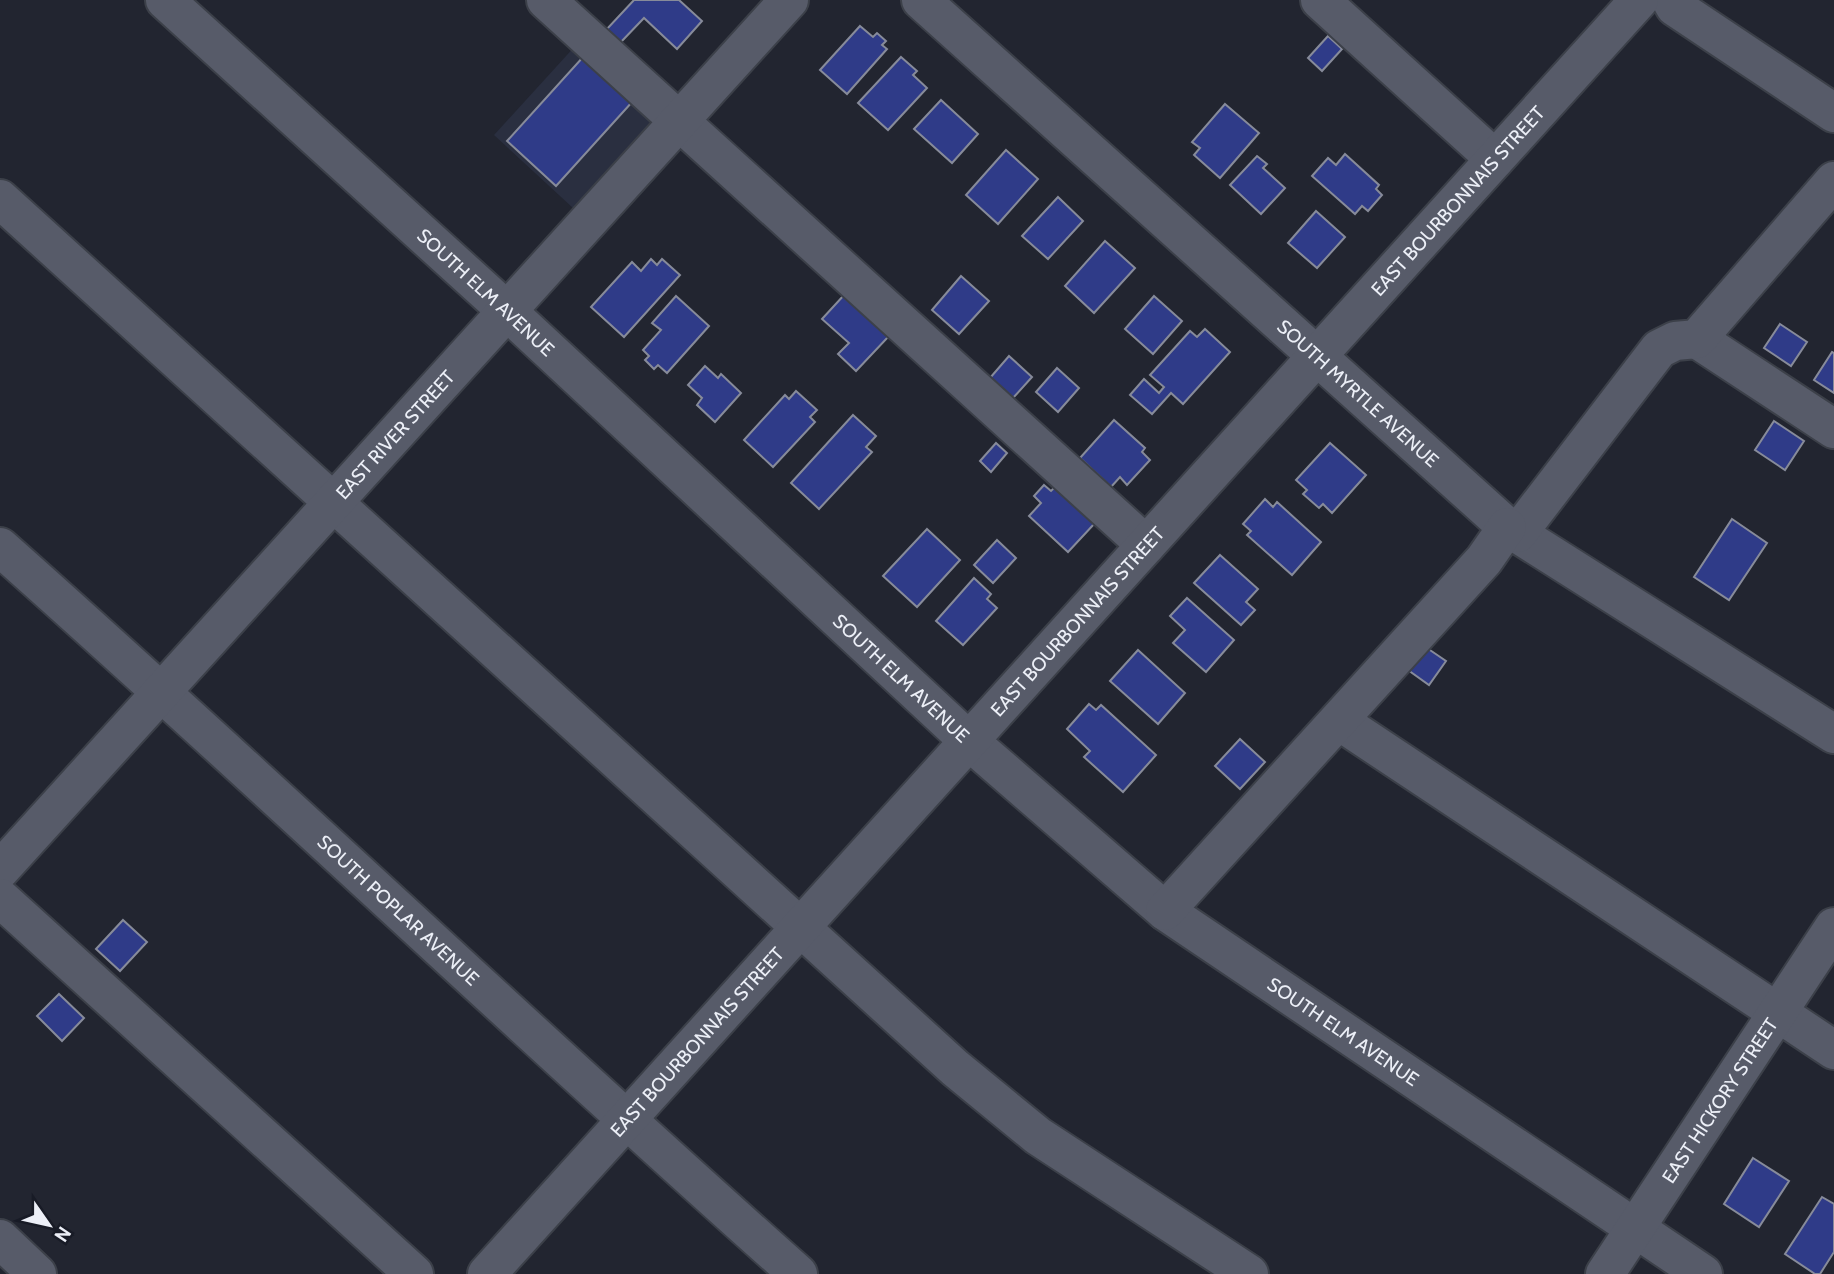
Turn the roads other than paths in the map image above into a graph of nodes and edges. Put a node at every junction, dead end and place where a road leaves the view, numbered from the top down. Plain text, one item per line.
1 (165, 0) edge
2 (547, 0) edge
3 (789, 0) edge
4 (920, 0) edge
5 (1320, 0) edge
6 (1639, 0) edge
7 (1671, 0) edge
8 (1834, 113) edge
9 (679, 121) junction
10 (1495, 159) junction
11 (1834, 181) edge
12 (0, 200) edge
13 (507, 311) junction
14 (1697, 339) junction
15 (1316, 358) junction
16 (1834, 429) edge
17 (333, 503) junction
18 (1512, 530) junction
19 (1146, 545) junction
20 (0, 547) edge
21 (162, 691) junction
22 (1339, 721) junction
23 (1834, 734) edge
24 (969, 741) junction
25 (0, 870) edge
26 (0, 898) edge
27 (1165, 911) junction
28 (1834, 926) edge
29 (800, 928) junction
30 (1777, 1013) junction
31 (1834, 1050) edge
32 (625, 1120) junction
33 (1635, 1230) junction
34 (0, 1239) edge
35 (37, 1274) edge
36 (414, 1274) edge
37 (487, 1274) edge
38 (798, 1274) edge
39 (1249, 1274) edge
40 (1605, 1274) edge
41 (1703, 1274) edge

1 - 13 street, SOUTH ELM AVENUE
2 - 9 street
3 - 9 street, EAST RIVER STREET
4 - 15 street, SOUTH MYRTLE AVENUE
5 - 10 street
6 - 10 street, EAST BOURBONNAIS STREET
7 - 8 street
9 - 13 street, EAST RIVER STREET
9 - 19 street
10 - 15 street, EAST BOURBONNAIS STREET
11 - 14 street
12 - 17 street
13 - 17 street, EAST RIVER STREET
13 - 24 street, SOUTH ELM AVENUE
14 - 16 street
14 - 18 street
15 - 18 street, SOUTH MYRTLE AVENUE
15 - 19 street, EAST BOURBONNAIS STREET
17 - 21 street, EAST RIVER STREET
17 - 29 street
18 - 22 street
18 - 23 street, SOUTH MYRTLE AVENUE
19 - 24 street, EAST BOURBONNAIS STREET
20 - 21 street, SOUTH POPLAR AVENUE
21 - 25 street, EAST RIVER STREET
21 - 32 street, SOUTH POPLAR AVENUE
22 - 27 street
22 - 30 street
24 - 27 street, SOUTH ELM AVENUE
24 - 29 street, EAST BOURBONNAIS STREET
26 - 36 street
27 - 33 street, SOUTH ELM AVENUE
28 - 30 street, EAST HICKORY STREET
29 - 32 street, EAST BOURBONNAIS STREET
29 - 39 street
30 - 31 street
30 - 33 street, EAST HICKORY STREET
32 - 37 street, EAST BOURBONNAIS STREET
32 - 38 street, SOUTH POPLAR AVENUE
33 - 40 street, EAST HICKORY STREET
33 - 41 street, SOUTH ELM AVENUE
34 - 35 street

